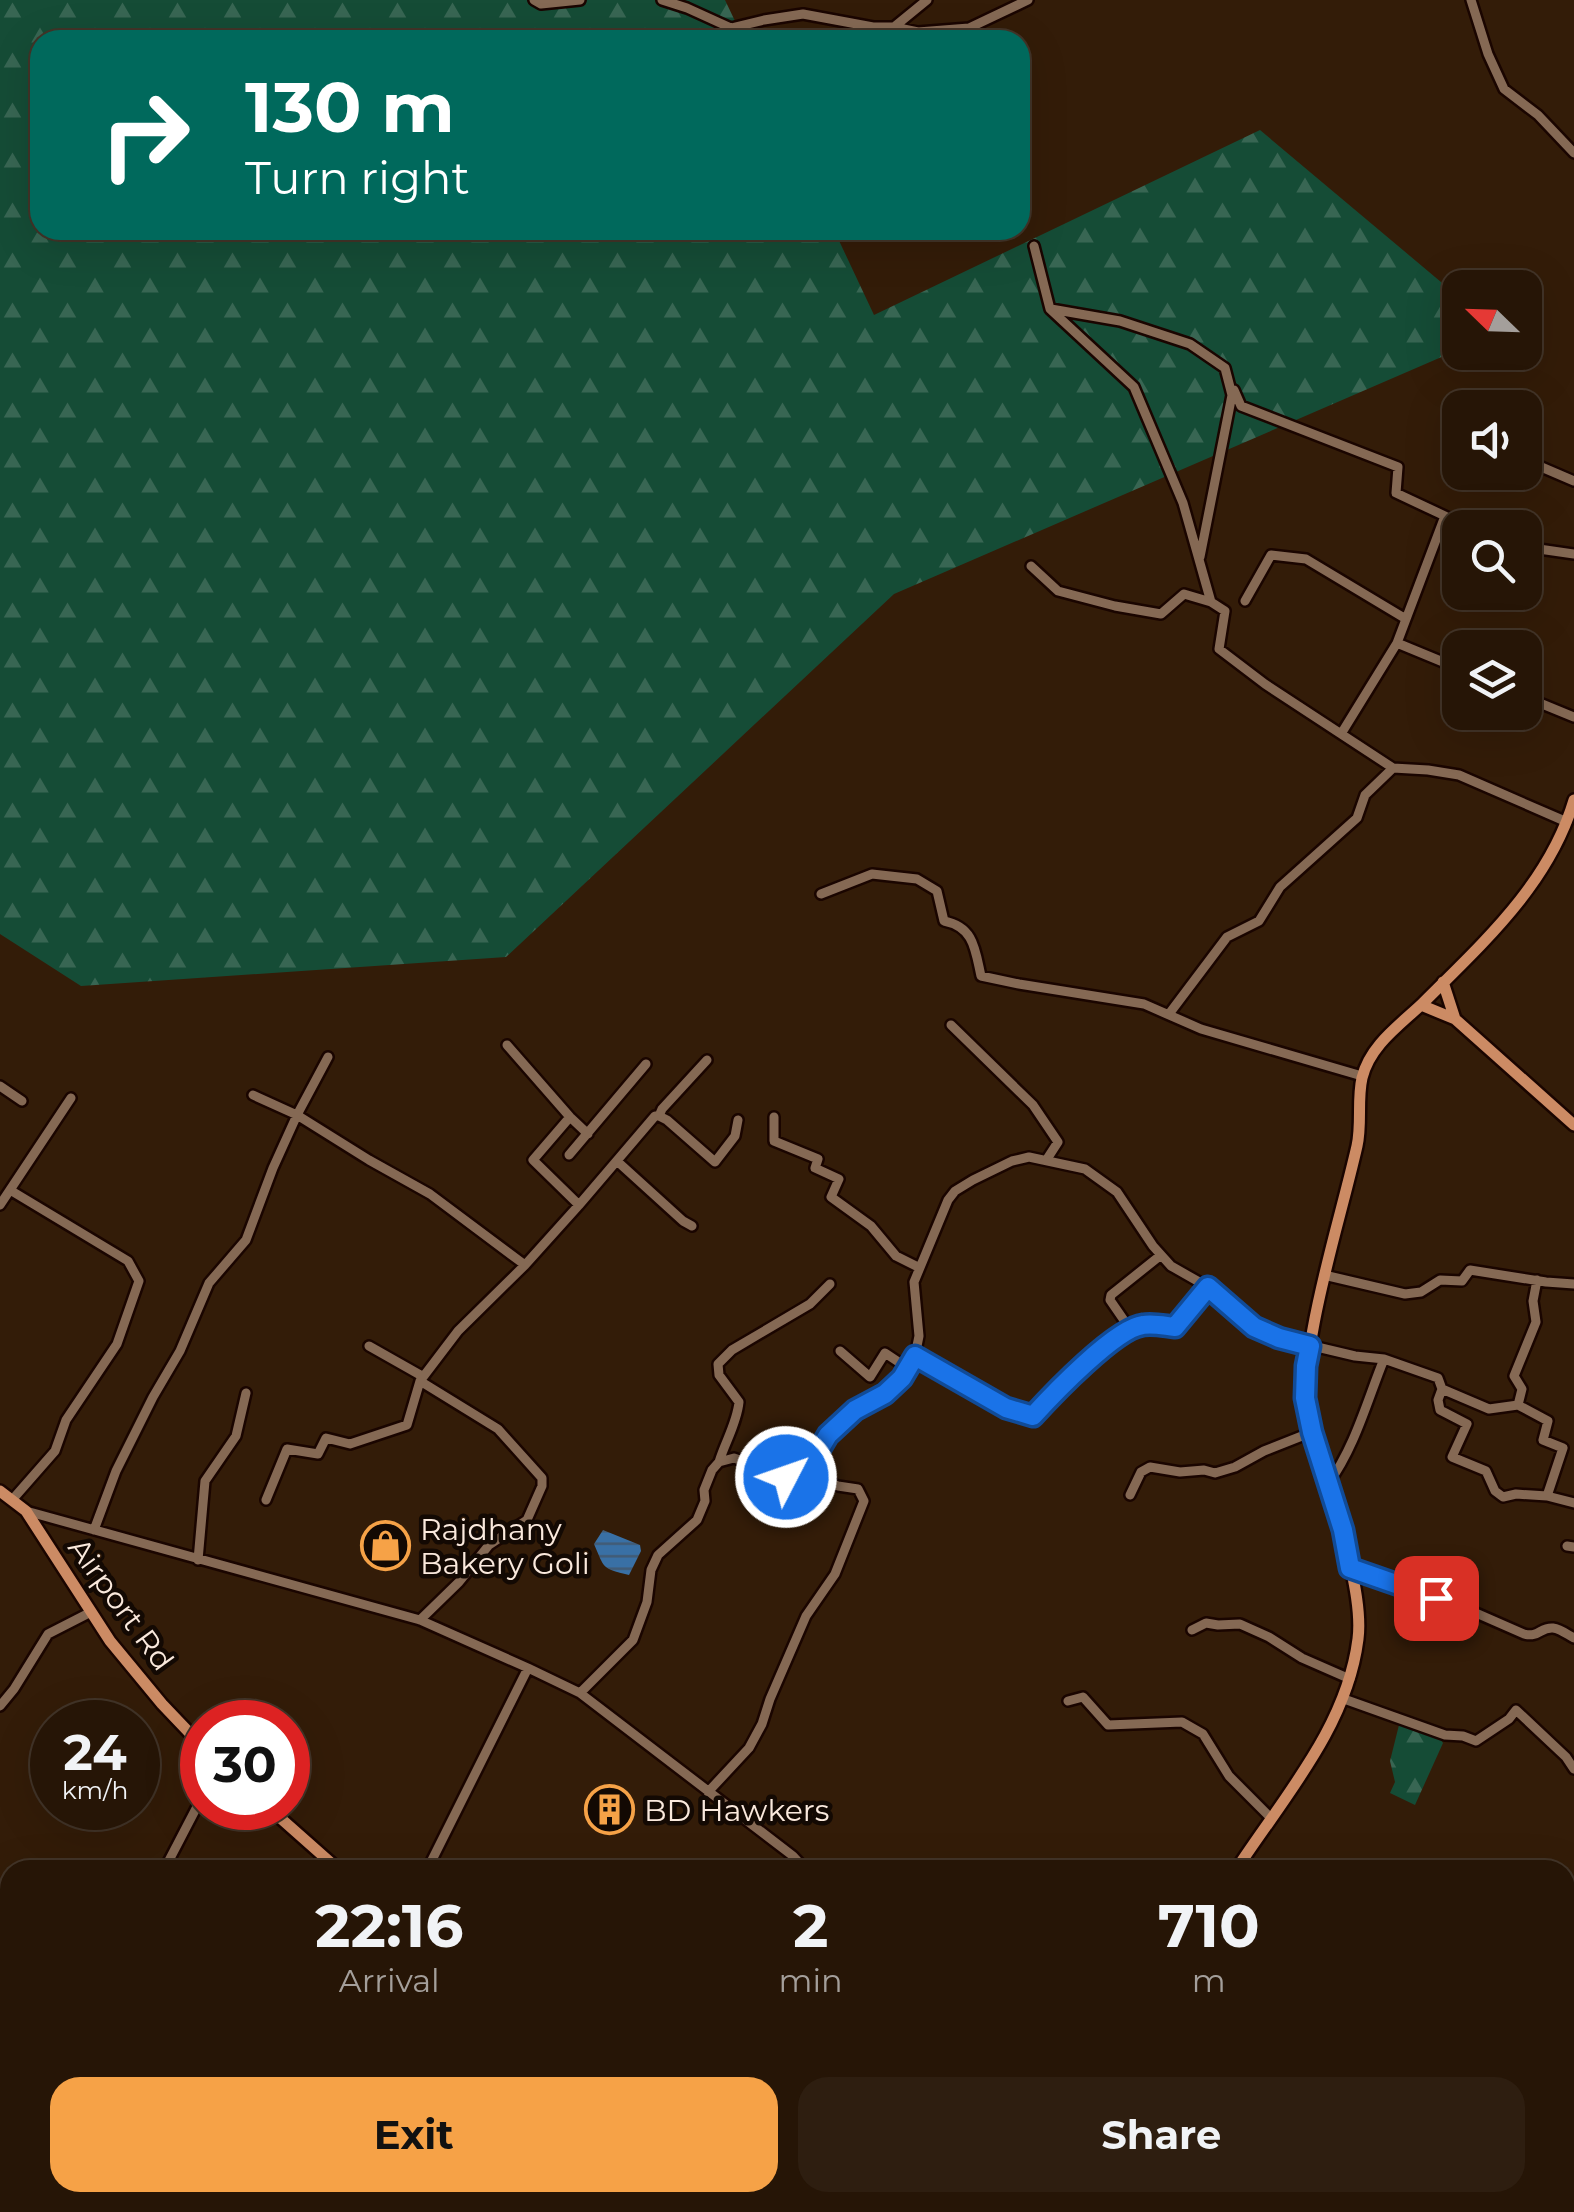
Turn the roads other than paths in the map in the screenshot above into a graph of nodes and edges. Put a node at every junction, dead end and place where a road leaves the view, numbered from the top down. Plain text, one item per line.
1 (534, 0) edge
2 (580, 0) edge
3 (662, 0) edge
4 (927, 0) edge
5 (1028, 0) edge
6 (1471, 0) edge
7 (894, 28) junction
8 (906, 30) edge
9 (944, 30) edge
10 (1574, 152) edge
11 (1034, 246) dead end
12 (1050, 309) junction
13 (1225, 368) junction
14 (1542, 468) edge
15 (1574, 481) edge
16 (1442, 514) edge
17 (1442, 526) edge
18 (1542, 549) edge
19 (1574, 554) edge
20 (1199, 560) junction
21 (1031, 566) dead end
22 (1245, 601) dead end
23 (1211, 602) junction
24 (1406, 619) junction
25 (1396, 643) junction
26 (1442, 662) edge
27 (1542, 704) edge
28 (1574, 717) edge
29 (1340, 734) junction
30 (1393, 768) junction
31 (1574, 800) edge
32 (1569, 830) edge
33 (821, 894) dead end
34 (1443, 982) junction
35 (1420, 1004) junction
36 (1169, 1014) junction
37 (1454, 1019) junction
38 (951, 1025) dead end
39 (507, 1045) dead end
40 (328, 1057) dead end
41 (707, 1060) dead end
42 (646, 1064) dead end
43 (1362, 1076) junction
44 (0, 1086) edge
45 (252, 1095) dead end
46 (71, 1098) dead end
47 (22, 1101) dead end
48 (297, 1115) junction
49 (659, 1116) junction
50 (570, 1117) junction
51 (774, 1117) dead end
52 (738, 1120) dead end
53 (1574, 1125) edge
54 (588, 1134) junction
55 (568, 1155) dead end
56 (1047, 1159) junction
57 (618, 1162) junction
58 (10, 1190) junction
59 (0, 1205) edge
60 (579, 1205) junction
61 (692, 1226) dead end
62 (1161, 1255) junction
63 (525, 1265) junction
64 (918, 1267) junction
65 (1324, 1275) junction
66 (1537, 1280) junction
67 (830, 1284) dead end
68 (1574, 1284) edge
69 (1208, 1287) junction
70 (1130, 1329) junction
71 (370, 1346) dead end
72 (1310, 1346) junction
73 (840, 1351) dead end
74 (915, 1356) junction
75 (1384, 1359) junction
76 (909, 1368) junction
77 (421, 1379) junction
78 (1442, 1390) junction
79 (246, 1393) dead end
80 (1518, 1405) junction
81 (1312, 1432) junction
82 (815, 1457) junction
83 (719, 1462) junction
84 (1328, 1484) junction
85 (0, 1491) edge
86 (1130, 1495) dead end
87 (1546, 1496) junction
88 (12, 1500) junction
89 (266, 1500) dead end
90 (1574, 1503) edge
91 (26, 1511) junction
92 (94, 1530) junction
93 (198, 1560) junction
94 (1350, 1568) junction
95 (90, 1612) junction
96 (420, 1620) junction
97 (1192, 1630) dead end
98 (1574, 1638) edge
99 (528, 1668) junction
100 (1350, 1679) junction
101 (580, 1693) junction
102 (1344, 1699) junction
103 (1068, 1701) dead end
104 (0, 1706) edge
105 (180, 1722) edge
106 (1574, 1769) edge
107 (708, 1792) junction
108 (1271, 1818) junction
109 (185, 1830) edge
110 (293, 1830) edge
111 (169, 1860) edge
112 (327, 1860) edge
113 (432, 1860) edge
114 (796, 1860) edge
115 (1243, 1860) edge

1 - 2 street
3 - 7 street
4 - 7 street
5 - 9 street
6 - 10 street
7 - 8 street
11 - 12 street
12 - 13 street
12 - 20 street
13 - 16 street
13 - 20 street
14 - 15 street
17 - 24 street
18 - 19 street
20 - 23 street
21 - 23 street
22 - 24 street
23 - 29 street
24 - 25 street
25 - 26 street
25 - 29 street
27 - 28 street
29 - 30 street
30 - 32 street
30 - 36 street
31 - 32 main road
32 - 34 main road
33 - 36 street
34 - 35 main road
34 - 37 main road
35 - 37 main road
35 - 43 main road
36 - 43 street
37 - 53 main road
38 - 56 street
39 - 50 street
40 - 48 street
41 - 49 street
42 - 54 street
43 - 65 main road
44 - 47 street
45 - 48 street
46 - 58 street
48 - 63 street
48 - 92 street
49 - 52 street
49 - 57 street
50 - 54 street
50 - 60 street
51 - 64 street
54 - 55 street
56 - 62 street
56 - 64 street
57 - 60 street
57 - 61 street
58 - 59 street
58 - 88 street
60 - 63 street
62 - 69 street
62 - 70 street
63 - 77 street
64 - 74 street
65 - 66 street
65 - 72 main road
66 - 68 street
66 - 80 street
67 - 83 street
69 - 70 street
69 - 72 street
70 - 74 street
71 - 77 street
72 - 75 street
72 - 81 main road
73 - 76 street
74 - 76 street
75 - 78 street
75 - 84 street
76 - 82 street
77 - 89 street
77 - 96 street
78 - 80 street
78 - 87 street
79 - 93 street
80 - 87 street
81 - 84 main road
81 - 86 street
82 - 83 street
82 - 107 street
83 - 101 street
84 - 94 main road
85 - 88 main road, Airport Rd
87 - 90 street
88 - 91 main road, Airport Rd
91 - 92 street
91 - 95 main road, Airport Rd
92 - 93 street
93 - 96 street
94 - 98 street
94 - 100 main road
95 - 104 street
95 - 105 main road, Airport Rd
96 - 99 street
97 - 100 street
99 - 101 street
99 - 113 street
100 - 102 main road
101 - 107 street
102 - 106 street
102 - 108 main road
103 - 108 street
107 - 114 street
108 - 115 main road
109 - 111 street
110 - 112 main road

